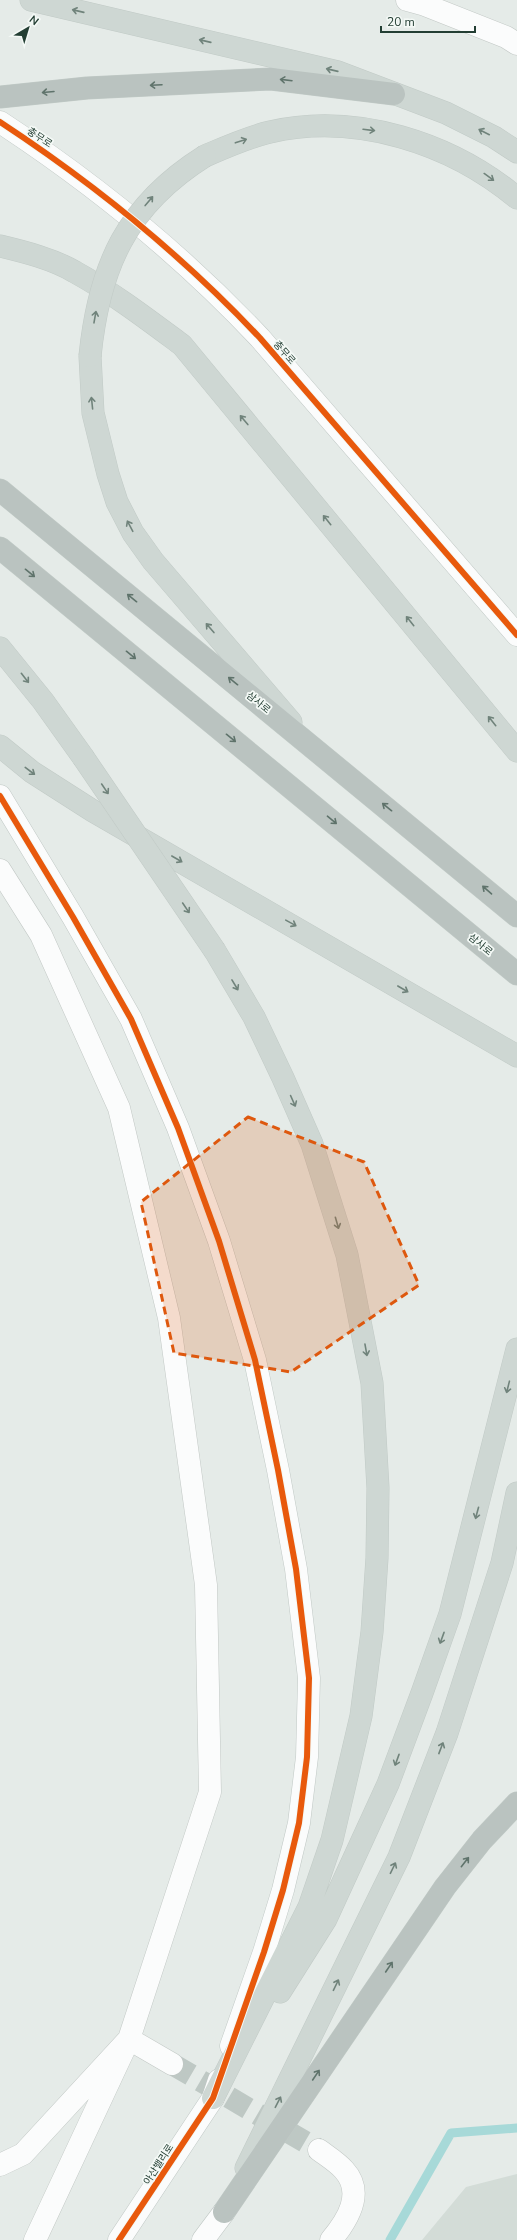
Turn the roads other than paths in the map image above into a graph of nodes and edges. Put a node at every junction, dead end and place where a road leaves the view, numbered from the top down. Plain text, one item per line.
1 (31, 0) edge
2 (406, 0) edge
3 (517, 44) edge
4 (394, 94) junction
5 (0, 97) edge
6 (0, 122) edge
7 (517, 152) edge
8 (517, 198) edge
9 (0, 246) edge
10 (0, 490) edge
11 (0, 548) edge
12 (517, 634) edge
13 (0, 648) edge
14 (308, 743) junction
15 (0, 746) edge
16 (517, 751) edge
17 (0, 796) edge
18 (0, 870) edge
19 (517, 916) edge
20 (517, 974) edge
21 (517, 1056) edge
22 (517, 1349) edge
23 (517, 1493) edge
24 (517, 1802) edge
25 (129, 2039) junction
26 (172, 2064) tunnel mouth
27 (213, 2098) junction
28 (319, 2150) tunnel mouth
29 (0, 2165) edge
30 (224, 2212) junction
31 (35, 2240) edge
32 (119, 2240) edge
33 (203, 2240) edge
34 (331, 2240) edge

4 -> 1 main road
2 - 3 street
4 -> 5 highway
7 -> 4 main road
6 - 12 street, 충무로
14 -> 8 main road, bridge
16 -> 9 main road
14 -> 10 highway, 삼사로
11 -> 20 highway, 삼사로
13 -> 27 main road, bridge
19 -> 14 highway, 삼사로
15 -> 21 main road
17 - 27 street, 아산밸리로
18 - 25 street
22 -> 27 main road
30 -> 23 main road
30 -> 24 highway
25 - 26 street
25 - 29 street
25 - 31 street
27 - 32 street, 아산밸리로
28 - 34 street
30 - 33 street

